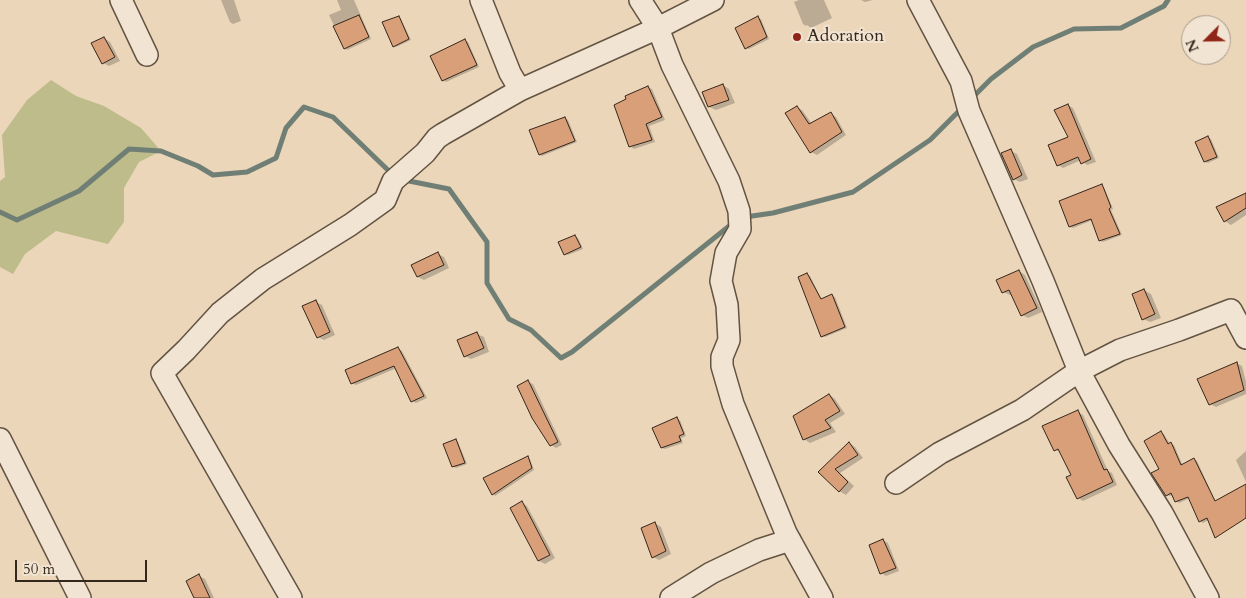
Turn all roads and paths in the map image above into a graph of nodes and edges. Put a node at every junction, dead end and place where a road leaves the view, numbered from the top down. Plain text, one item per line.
1 (121, 0) edge
2 (481, 0) edge
3 (640, 0) edge
4 (713, 0) edge
5 (918, 0) edge
6 (658, 28) junction
7 (147, 55) dead end
8 (520, 90) junction
9 (1246, 338) edge
10 (1079, 371) junction
11 (0, 439) edge
12 (896, 483) dead end
13 (790, 540) junction
14 (80, 598) edge
15 (291, 598) edge
16 (670, 598) edge
17 (822, 598) edge
18 (1208, 598) edge

1 - 7 street
2 - 8 street
3 - 6 street
4 - 6 street
5 - 10 street
6 - 8 street
6 - 13 street
8 - 15 street
9 - 10 street
10 - 12 street
10 - 18 street
11 - 14 street
13 - 16 street
13 - 17 street

